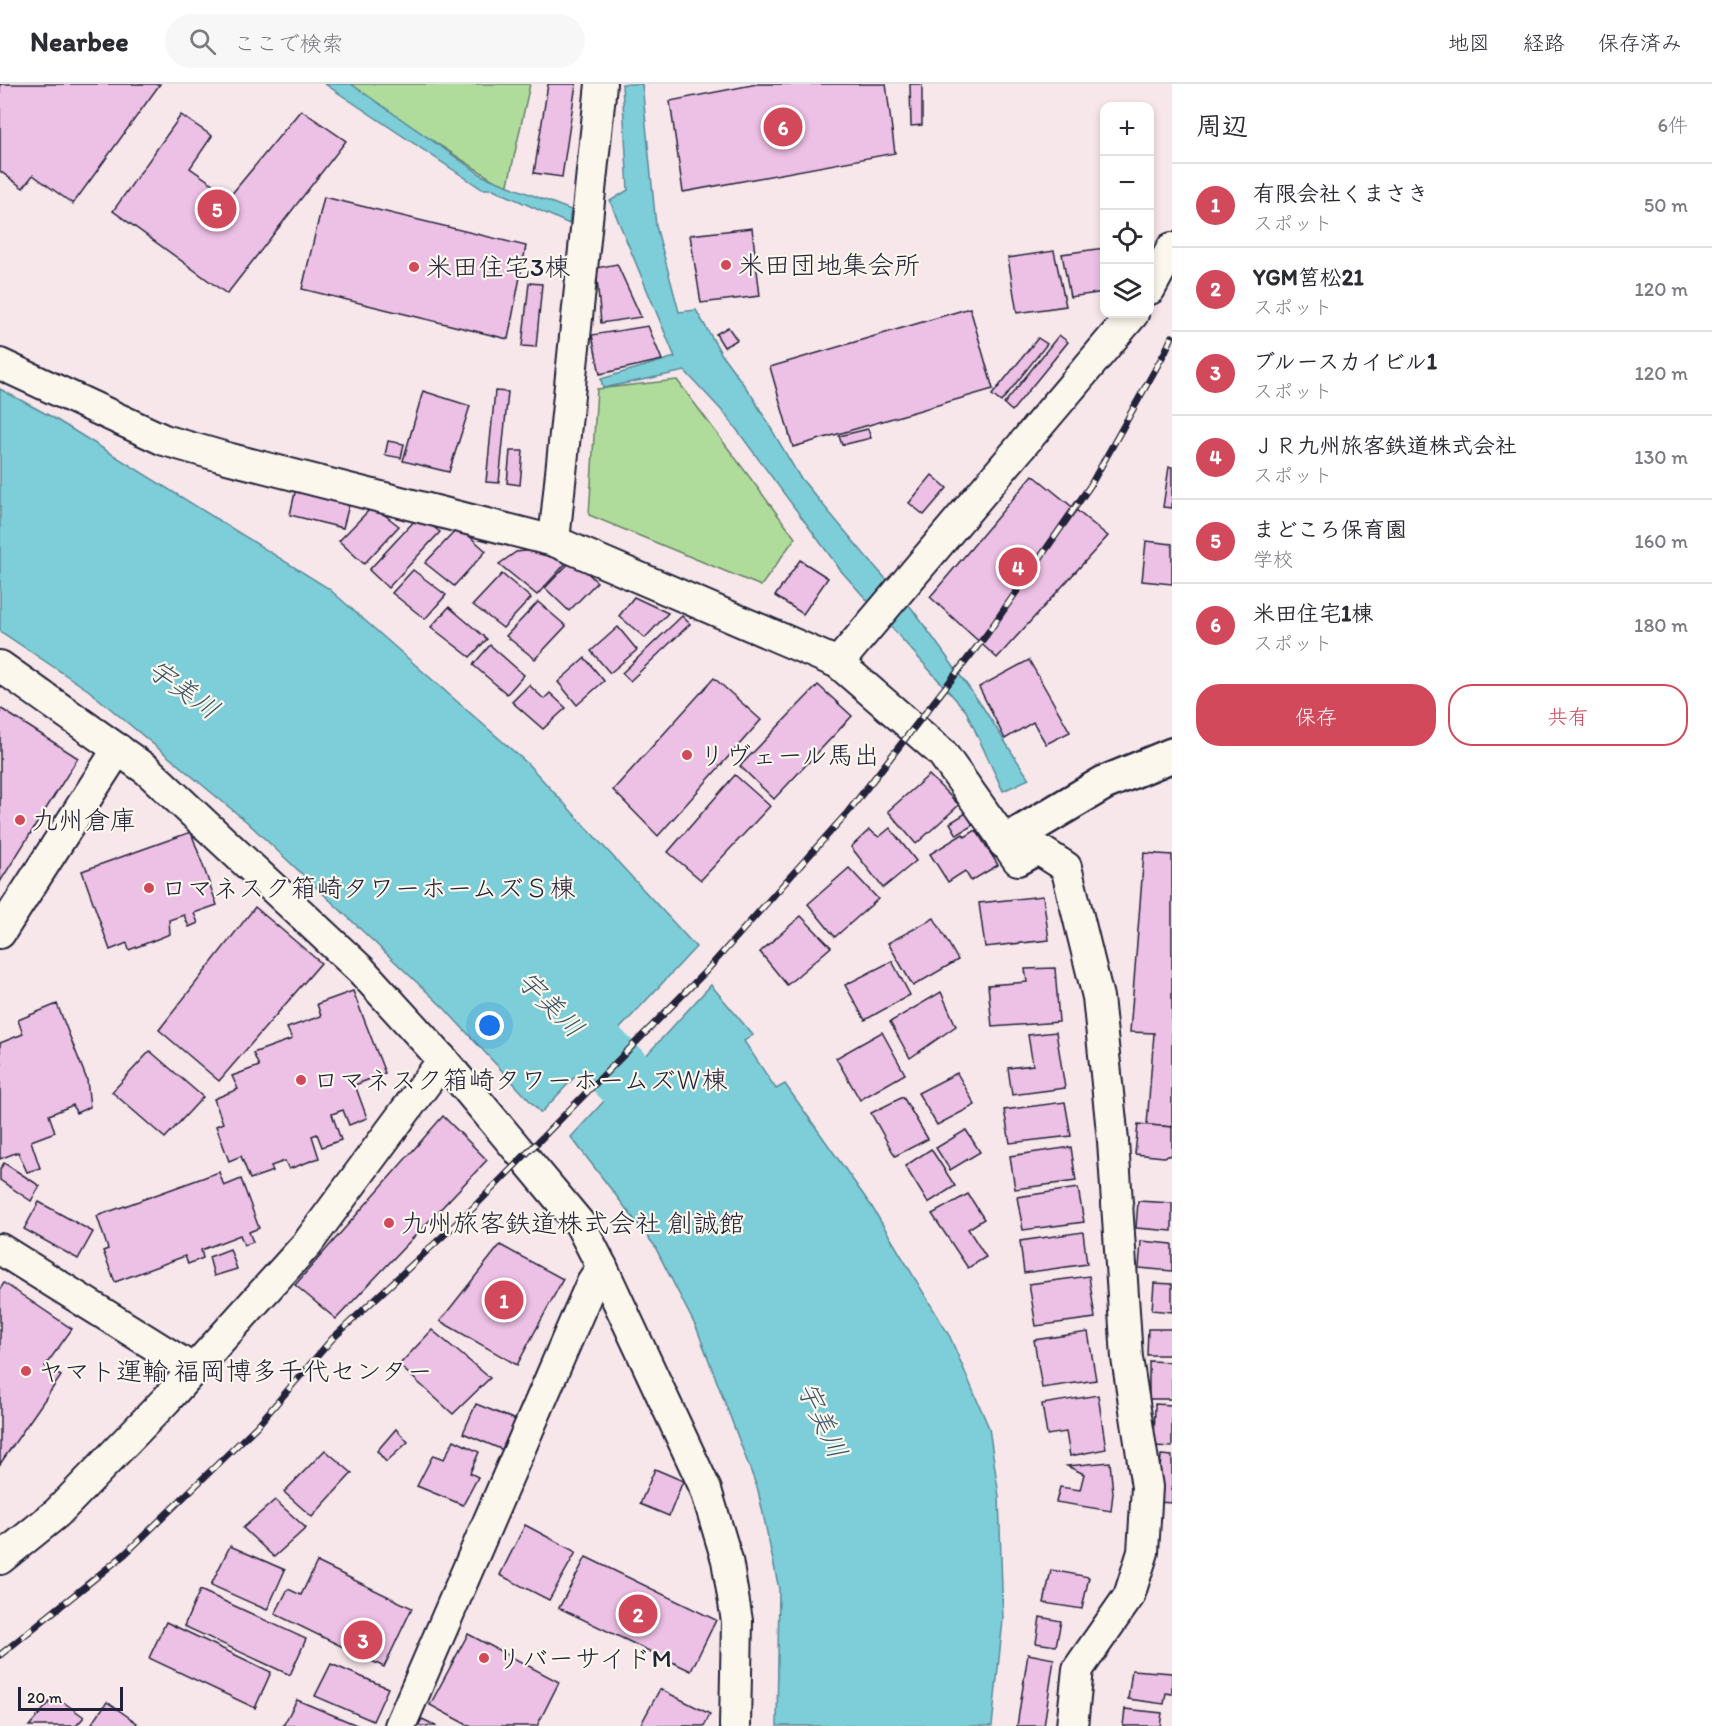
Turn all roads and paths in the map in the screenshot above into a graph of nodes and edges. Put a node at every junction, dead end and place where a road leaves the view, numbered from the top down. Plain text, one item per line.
1 (601, 84) edge
2 (1172, 248) edge
3 (1154, 280) edge
4 (1130, 318) edge
5 (0, 364) edge
6 (554, 541) junction
7 (838, 663) junction
8 (0, 666) edge
9 (118, 749) junction
10 (1172, 755) edge
11 (1005, 842) junction
12 (0, 933) edge
13 (443, 1060) junction
14 (0, 1250) edge
15 (602, 1267) junction
16 (194, 1370) junction
17 (0, 1559) edge
18 (400, 1726) edge
19 (735, 1726) edge
20 (1072, 1726) edge

1 - 6 street
2 - 3 street
4 - 7 street
5 - 6 street
6 - 7 street
7 - 11 street
8 - 9 street
9 - 12 street
9 - 13 street
10 - 11 street
11 - 20 street
13 - 15 street
13 - 16 street
14 - 16 street
15 - 18 street
15 - 19 street
16 - 17 street

